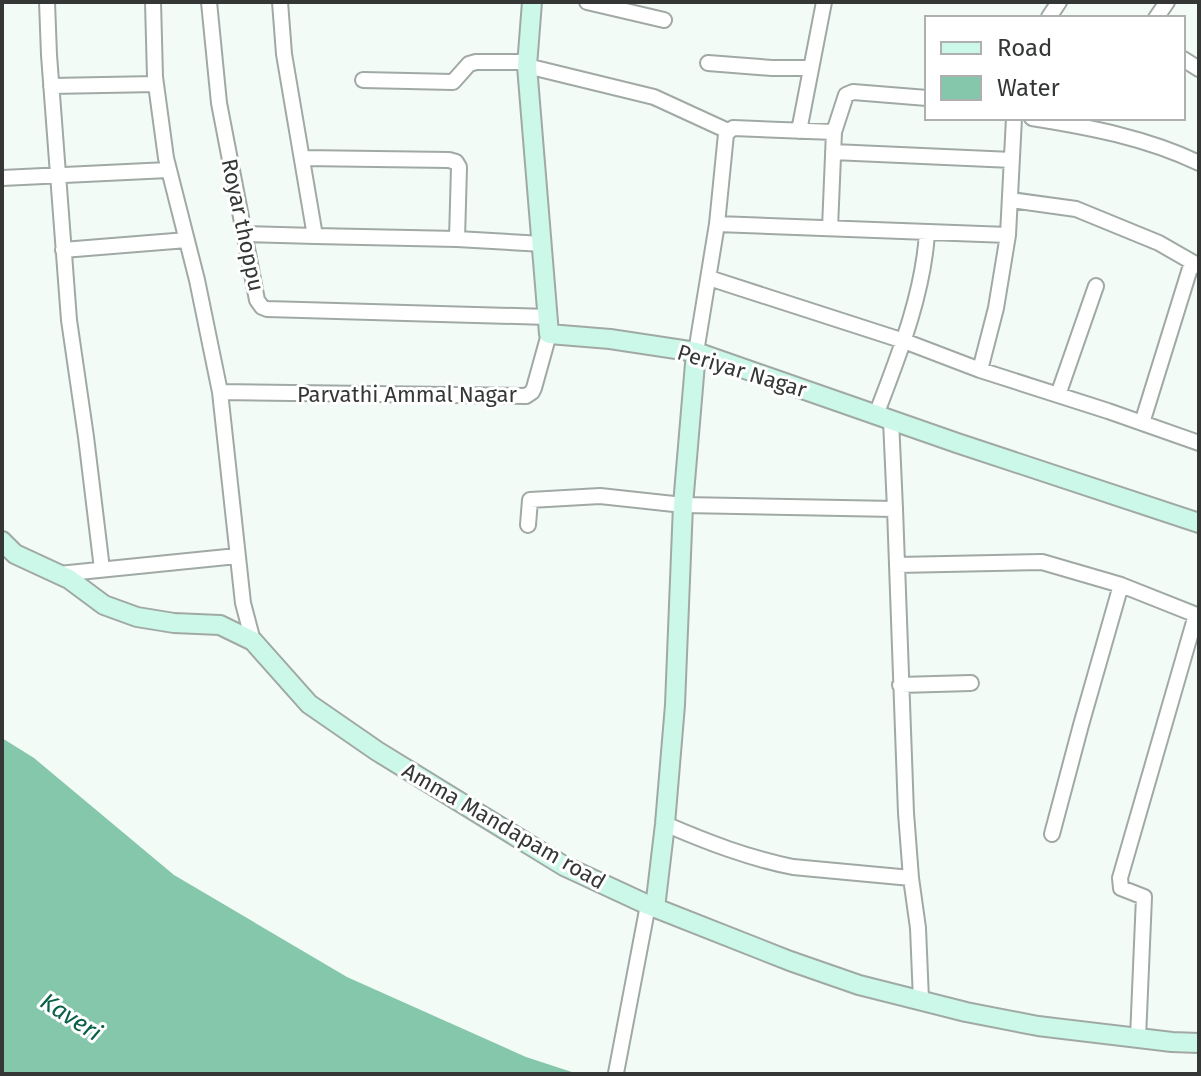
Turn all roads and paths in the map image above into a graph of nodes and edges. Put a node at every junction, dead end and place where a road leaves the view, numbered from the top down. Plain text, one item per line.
1 (47, 2) edge
2 (153, 2) edge
3 (209, 2) edge
4 (280, 2) edge
5 (532, 2) edge
6 (587, 2) edge
7 (824, 2) edge
8 (664, 20) dead end
9 (708, 63) dead end
10 (528, 64) junction
11 (810, 68) junction
12 (363, 80) dead end
13 (156, 84) junction
14 (51, 86) junction
15 (925, 98) edge
16 (1014, 120) edge
17 (1056, 120) edge
18 (1081, 122) edge
19 (728, 131) junction
20 (799, 131) junction
21 (834, 132) junction
22 (833, 152) junction
23 (303, 158) junction
24 (1012, 160) junction
25 (1199, 163) edge
26 (168, 170) junction
27 (58, 175) junction
28 (2, 178) edge
29 (1011, 200) junction
30 (717, 224) junction
31 (830, 228) junction
32 (927, 233) junction
33 (245, 234) junction
34 (1008, 235) junction
35 (315, 236) junction
36 (457, 239) junction
37 (187, 240) junction
38 (543, 244) junction
39 (63, 250) junction
40 (1195, 264) edge
41 (709, 278) junction
42 (1096, 286) dead end
43 (548, 325) junction
44 (904, 341) junction
45 (696, 352) junction
46 (980, 370) junction
47 (220, 392) junction
48 (1058, 395) junction
49 (884, 418) junction
50 (1142, 423) junction
51 (1199, 443) edge
52 (683, 505) junction
53 (895, 509) junction
54 (1199, 523) edge
55 (528, 525) dead end
56 (2, 541) edge
57 (237, 556) junction
58 (897, 565) junction
59 (102, 569) junction
60 (58, 574) junction
61 (1121, 585) junction
62 (1197, 615) edge
63 (253, 641) junction
64 (971, 683) dead end
65 (900, 685) junction
66 (665, 824) junction
67 (1052, 834) dead end
68 (911, 878) junction
69 (652, 907) junction
70 (921, 1000) junction
71 (1138, 1038) junction
72 (1199, 1043) edge
73 (616, 1073) edge

1 - 14 street
2 - 13 street
3 - 33 street, Royar thoppu
4 - 23 street
5 - 10 street
6 - 8 street
7 - 11 street
9 - 11 street
10 - 12 street
10 - 19 street
10 - 38 street
11 - 20 street
13 - 14 street
13 - 26 street
14 - 27 street
15 - 21 street
16 - 24 street
17 - 18 street
18 - 25 street
19 - 20 street
19 - 30 street
20 - 21 street
21 - 22 street
22 - 24 street
22 - 31 street
23 - 35 street
23 - 36 street
24 - 29 street
26 - 27 street
26 - 37 street
27 - 28 street
27 - 39 street
29 - 34 street
29 - 40 street
30 - 31 street
30 - 41 street
31 - 32 street
32 - 34 street
32 - 44 street
33 - 35 street
33 - 43 street, Royar thoppu
34 - 46 street
35 - 36 street
36 - 38 street
37 - 39 street
37 - 47 street
38 - 43 street
39 - 59 street
40 - 50 street
41 - 44 street
41 - 45 street
42 - 48 street
43 - 45 street, Periyar Nagar
43 - 47 street, Parvathi Ammal Nagar
44 - 46 street
44 - 49 street
45 - 49 street, Periyar Nagar
45 - 52 street
46 - 48 street
47 - 57 street
48 - 50 street
49 - 53 street
49 - 54 street, Periyar Nagar
50 - 51 street
52 - 53 street
52 - 55 street
52 - 66 street
53 - 58 street
56 - 60 street, Amma Mandapam road
57 - 59 street
57 - 63 street
58 - 61 street
58 - 65 street
59 - 60 street
60 - 63 street, Amma Mandapam road
61 - 62 street
61 - 67 street
62 - 71 street
63 - 69 street, Amma Mandapam road
64 - 65 street
65 - 68 street
66 - 68 street
66 - 69 street
68 - 70 street
69 - 70 street, Amma Mandapam road
69 - 73 street
70 - 71 street, Amma Mandapam road
71 - 72 street, Amma Mandapam road

